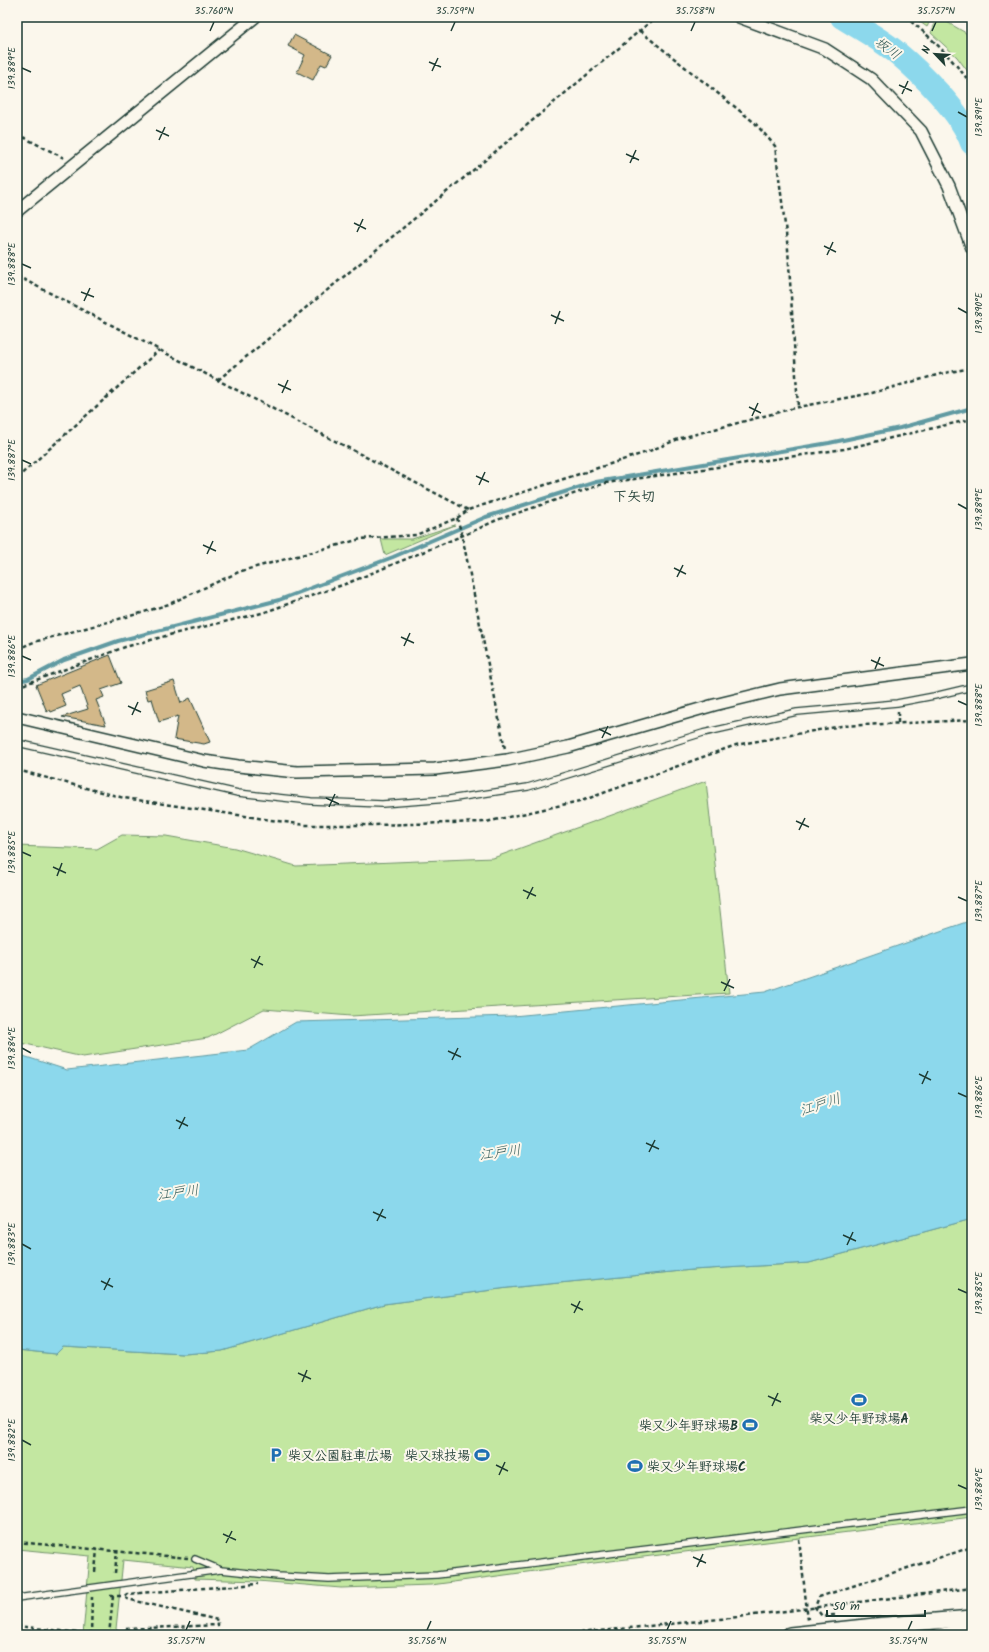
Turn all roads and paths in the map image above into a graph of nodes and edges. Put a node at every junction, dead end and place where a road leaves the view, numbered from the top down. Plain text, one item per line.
1 (255, 17) edge
2 (656, 17) edge
3 (739, 17) edge
4 (905, 17) edge
5 (640, 31) junction
6 (972, 86) edge
7 (17, 134) edge
8 (75, 164) junction
9 (17, 211) edge
10 (972, 248) edge
11 (17, 276) edge
12 (159, 350) junction
13 (972, 368) edge
14 (218, 380) junction
15 (798, 407) junction
16 (972, 419) edge
17 (17, 478) edge
18 (468, 510) junction
19 (457, 518) junction
20 (462, 535) junction
21 (17, 649) edge
22 (972, 664) edge
23 (17, 687) edge
24 (972, 687) edge
25 (17, 717) edge
26 (22, 744) joint
27 (507, 760) junction
28 (17, 766) edge
29 (972, 1509) edge
30 (17, 1542) edge
31 (972, 1547) edge
32 (97, 1548) junction
33 (800, 1548) dead end
34 (117, 1550) junction
35 (195, 1559) joint
36 (221, 1570) junction
37 (95, 1572) dead end
38 (115, 1573) dead end
39 (263, 1575) junction
40 (972, 1588) edge
41 (93, 1595) dead end
42 (113, 1596) dead end
43 (17, 1598) edge
44 (815, 1607) junction
45 (807, 1608) junction
46 (808, 1615) dead end
47 (972, 1618) edge
48 (17, 1626) edge
49 (972, 1626) edge
50 (17, 1634) edge
51 (24, 1635) edge
52 (91, 1635) edge
53 (94, 1635) edge
54 (109, 1635) edge
55 (123, 1635) edge
56 (559, 1635) edge
57 (790, 1635) edge
58 (938, 1635) edge

1 - 8 street
2 - 5 path
3 - 10 street
4 - 6 path
5 - 14 path
5 - 15 path
7 - 8 path
8 - 9 street
11 - 12 path
12 - 14 path
12 - 17 path
13 - 15 path
14 - 18 path
15 - 18 path
16 - 20 path
18 - 19 path
19 - 20 path
19 - 21 path
20 - 23 path
20 - 27 path
22 - 27 street
24 - 26 lane
25 - 27 street
26 - 28 path
29 - 39 lane
30 - 32 path
31 - 44 path
32 - 34 path
32 - 37 path
33 - 45 path
34 - 35 path
34 - 38 path
35 - 36 lane
36 - 39 lane
36 - 43 lane
39 - 55 path
40 - 44 path
41 - 52 path
42 - 54 path
44 - 45 path
45 - 46 path
45 - 56 path
47 - 57 main road
48 - 52 path
49 - 58 street
50 - 51 path
52 - 53 path

